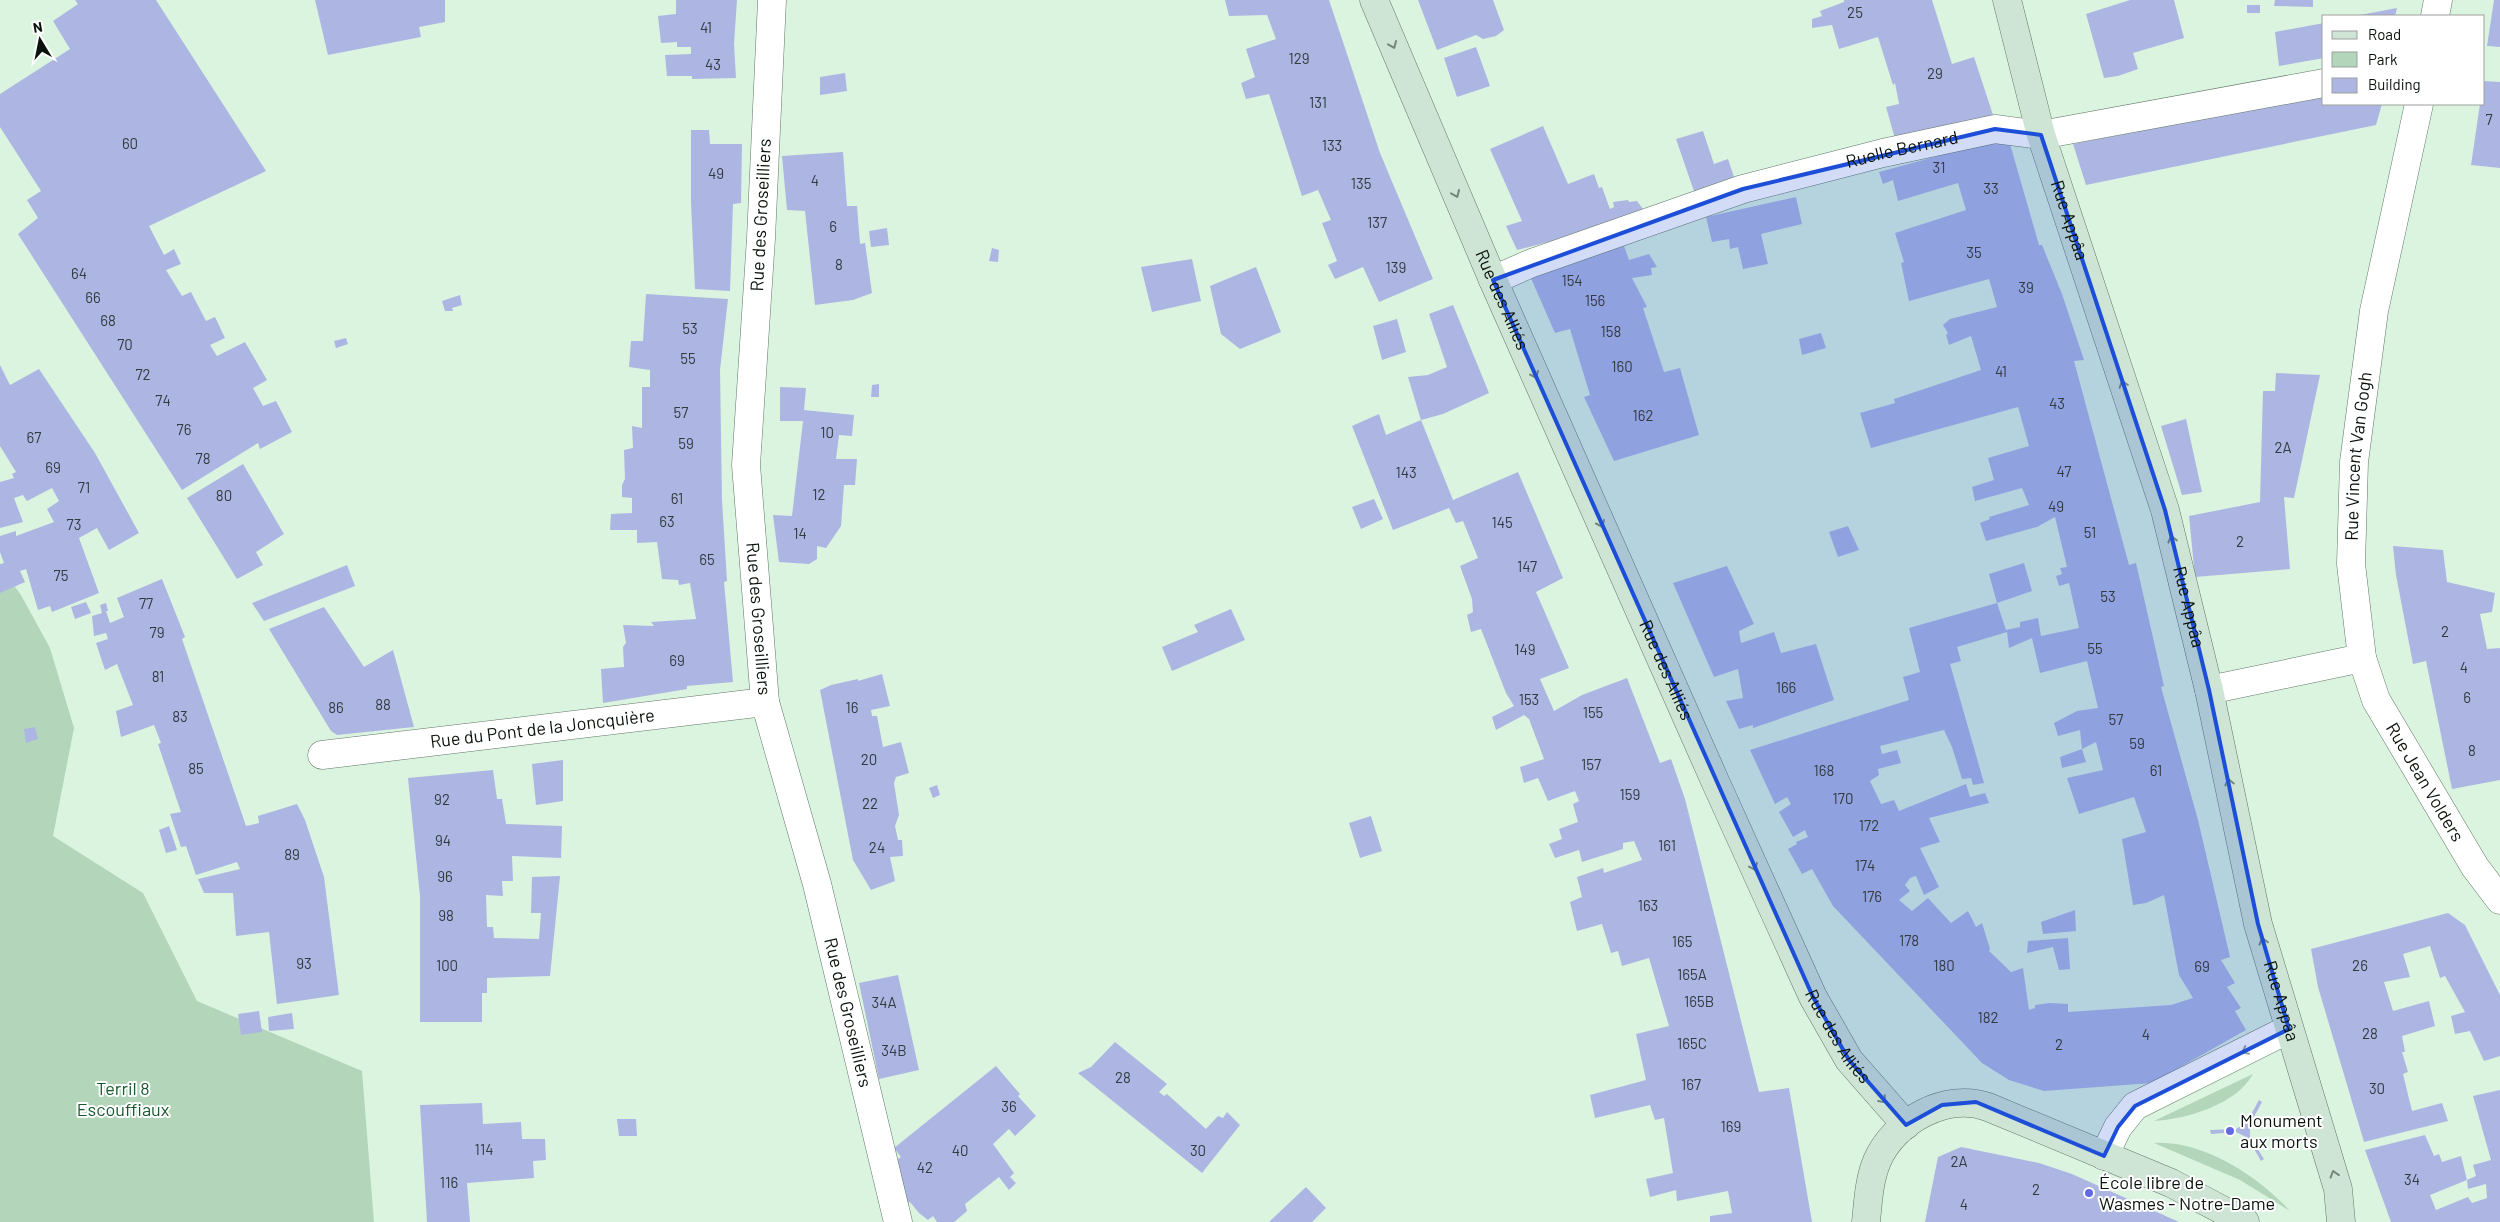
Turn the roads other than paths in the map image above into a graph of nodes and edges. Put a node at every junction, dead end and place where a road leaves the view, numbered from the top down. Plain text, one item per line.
1 (772, 0) edge
2 (1374, 0) edge
3 (2007, 0) edge
4 (2438, 0) edge
5 (2435, 15) edge
6 (2322, 83) edge
7 (2419, 105) edge
8 (2041, 135) junction
9 (1493, 280) junction
10 (2362, 658) junction
11 (2209, 690) junction
12 (765, 702) junction
13 (322, 755) dead end
14 (2500, 900) edge
15 (2289, 1029) junction
16 (1906, 1125) junction
17 (2104, 1156) junction
18 (898, 1222) edge
19 (1866, 1222) edge
20 (2245, 1222) edge
21 (2341, 1222) edge

1 - 12 street, Rue des Groseilliers
2 -> 9 street, Rue des Alliés
3 - 8 street, Rue Appâa
4 - 5 street
6 - 8 street, Ruelle Bernard
7 - 10 street, Rue Vincent Van Gogh
8 - 9 street, Ruelle Bernard
11 -> 8 street, Rue Appâa
9 -> 16 street, Rue des Alliés
10 - 11 street
10 - 14 street, Rue Jean Volders
15 -> 11 street, Rue Appâa
12 - 13 street, Rue du Pont de la Joncquière
12 - 18 street, Rue des Groseilliers
15 -> 17 street
21 -> 15 street, Rue Appâa
16 - 17 street
16 - 19 street
17 - 20 street

